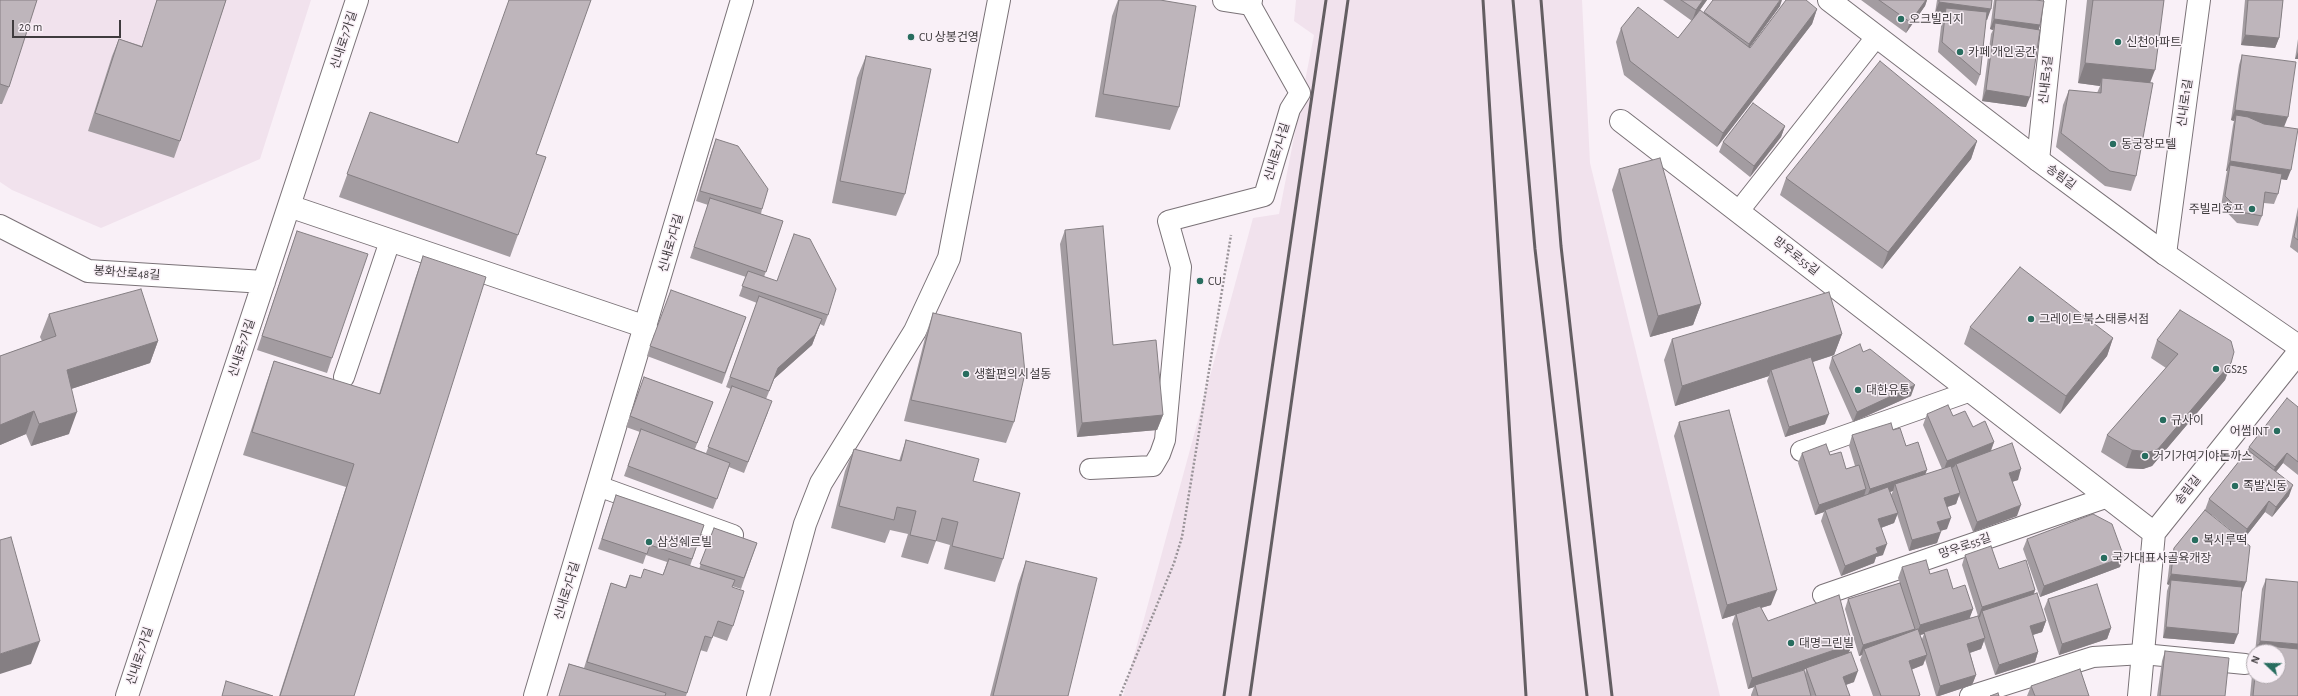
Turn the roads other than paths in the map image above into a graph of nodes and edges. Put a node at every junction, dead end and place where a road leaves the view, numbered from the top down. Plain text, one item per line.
1 (357, 0) edge
2 (742, 0) edge
3 (1000, 0) edge
4 (1224, 0) edge
5 (1829, 0) edge
6 (2055, 0) edge
7 (2198, 0) edge
8 (1251, 2) edge
9 (1877, 36) junction
10 (1621, 121) dead end
11 (2038, 160) junction
12 (289, 206) junction
13 (1738, 212) junction
14 (0, 226) edge
15 (390, 241) junction
16 (2165, 254) junction
17 (264, 282) junction
18 (646, 327) junction
19 (2298, 346) edge
20 (2298, 353) edge
21 (344, 377) dead end
22 (1970, 391) junction
23 (1801, 452) edge
24 (1090, 469) dead end
25 (598, 486) junction
26 (2108, 497) junction
27 (2154, 532) junction
28 (733, 535) edge
29 (1823, 595) dead end
30 (2143, 654) junction
31 (2245, 664) dead end
32 (126, 696) edge
33 (535, 696) edge
34 (758, 696) edge
35 (1970, 696) edge
36 (2139, 696) edge

1 - 12 street, 신내로7가길
2 - 18 street, 신내로7다길
3 - 34 street
4 - 8 street, 신내로7나길
5 - 9 street, 송림길
6 - 11 street, 신내로3길
7 - 16 street, 신내로1길
8 - 24 lane, 신내로7나길
9 - 11 street, 송림길
9 - 13 lane
10 - 13 street, 망우로55길
11 - 16 street, 송림길
12 - 15 street
12 - 17 street, 신내로7가길
13 - 22 street, 망우로55길
14 - 17 street, 봉화산로48길
15 - 18 street
15 - 21 lane
16 - 19 street, 송림길
17 - 32 street, 신내로7가길
18 - 25 street, 신내로7다길
20 - 27 street, 송림길
22 - 23 lane
22 - 26 street, 망우로55길
25 - 28 lane
25 - 33 street, 신내로7다길
26 - 27 street, 망우로55길
26 - 29 lane, 망우로55길
27 - 30 street
30 - 31 lane
30 - 35 lane
30 - 36 street

